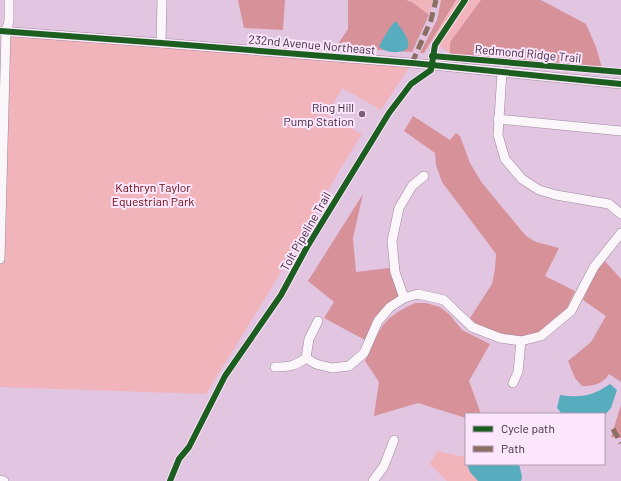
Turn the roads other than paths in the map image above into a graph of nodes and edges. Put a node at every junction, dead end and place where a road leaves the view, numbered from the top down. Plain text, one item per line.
1 (10, 0) edge
2 (162, 0) edge
3 (3, 32) edge
4 (162, 42) junction
5 (502, 72) junction
6 (621, 84) edge
7 (498, 119) junction
8 (621, 131) edge
9 (424, 176) dead end
10 (621, 214) edge
11 (621, 233) edge
12 (0, 259) edge
13 (404, 298) junction
14 (318, 321) dead end
15 (521, 341) junction
16 (306, 358) junction
17 (275, 367) dead end
18 (513, 383) dead end
19 (394, 440) dead end
20 (0, 480) edge
21 (4, 481) edge
22 (373, 481) edge

1 - 3 street
2 - 4 street
3 - 4 street, 232nd Avenue Northeast
3 - 12 street
4 - 5 street, 232nd Avenue Northeast
5 - 6 street, 232nd Avenue Northeast
5 - 7 street
7 - 8 street
7 - 10 street
9 - 13 street
11 - 15 street
13 - 15 street
13 - 16 street
14 - 16 street
15 - 18 street
16 - 17 street
19 - 22 street
20 - 21 street

